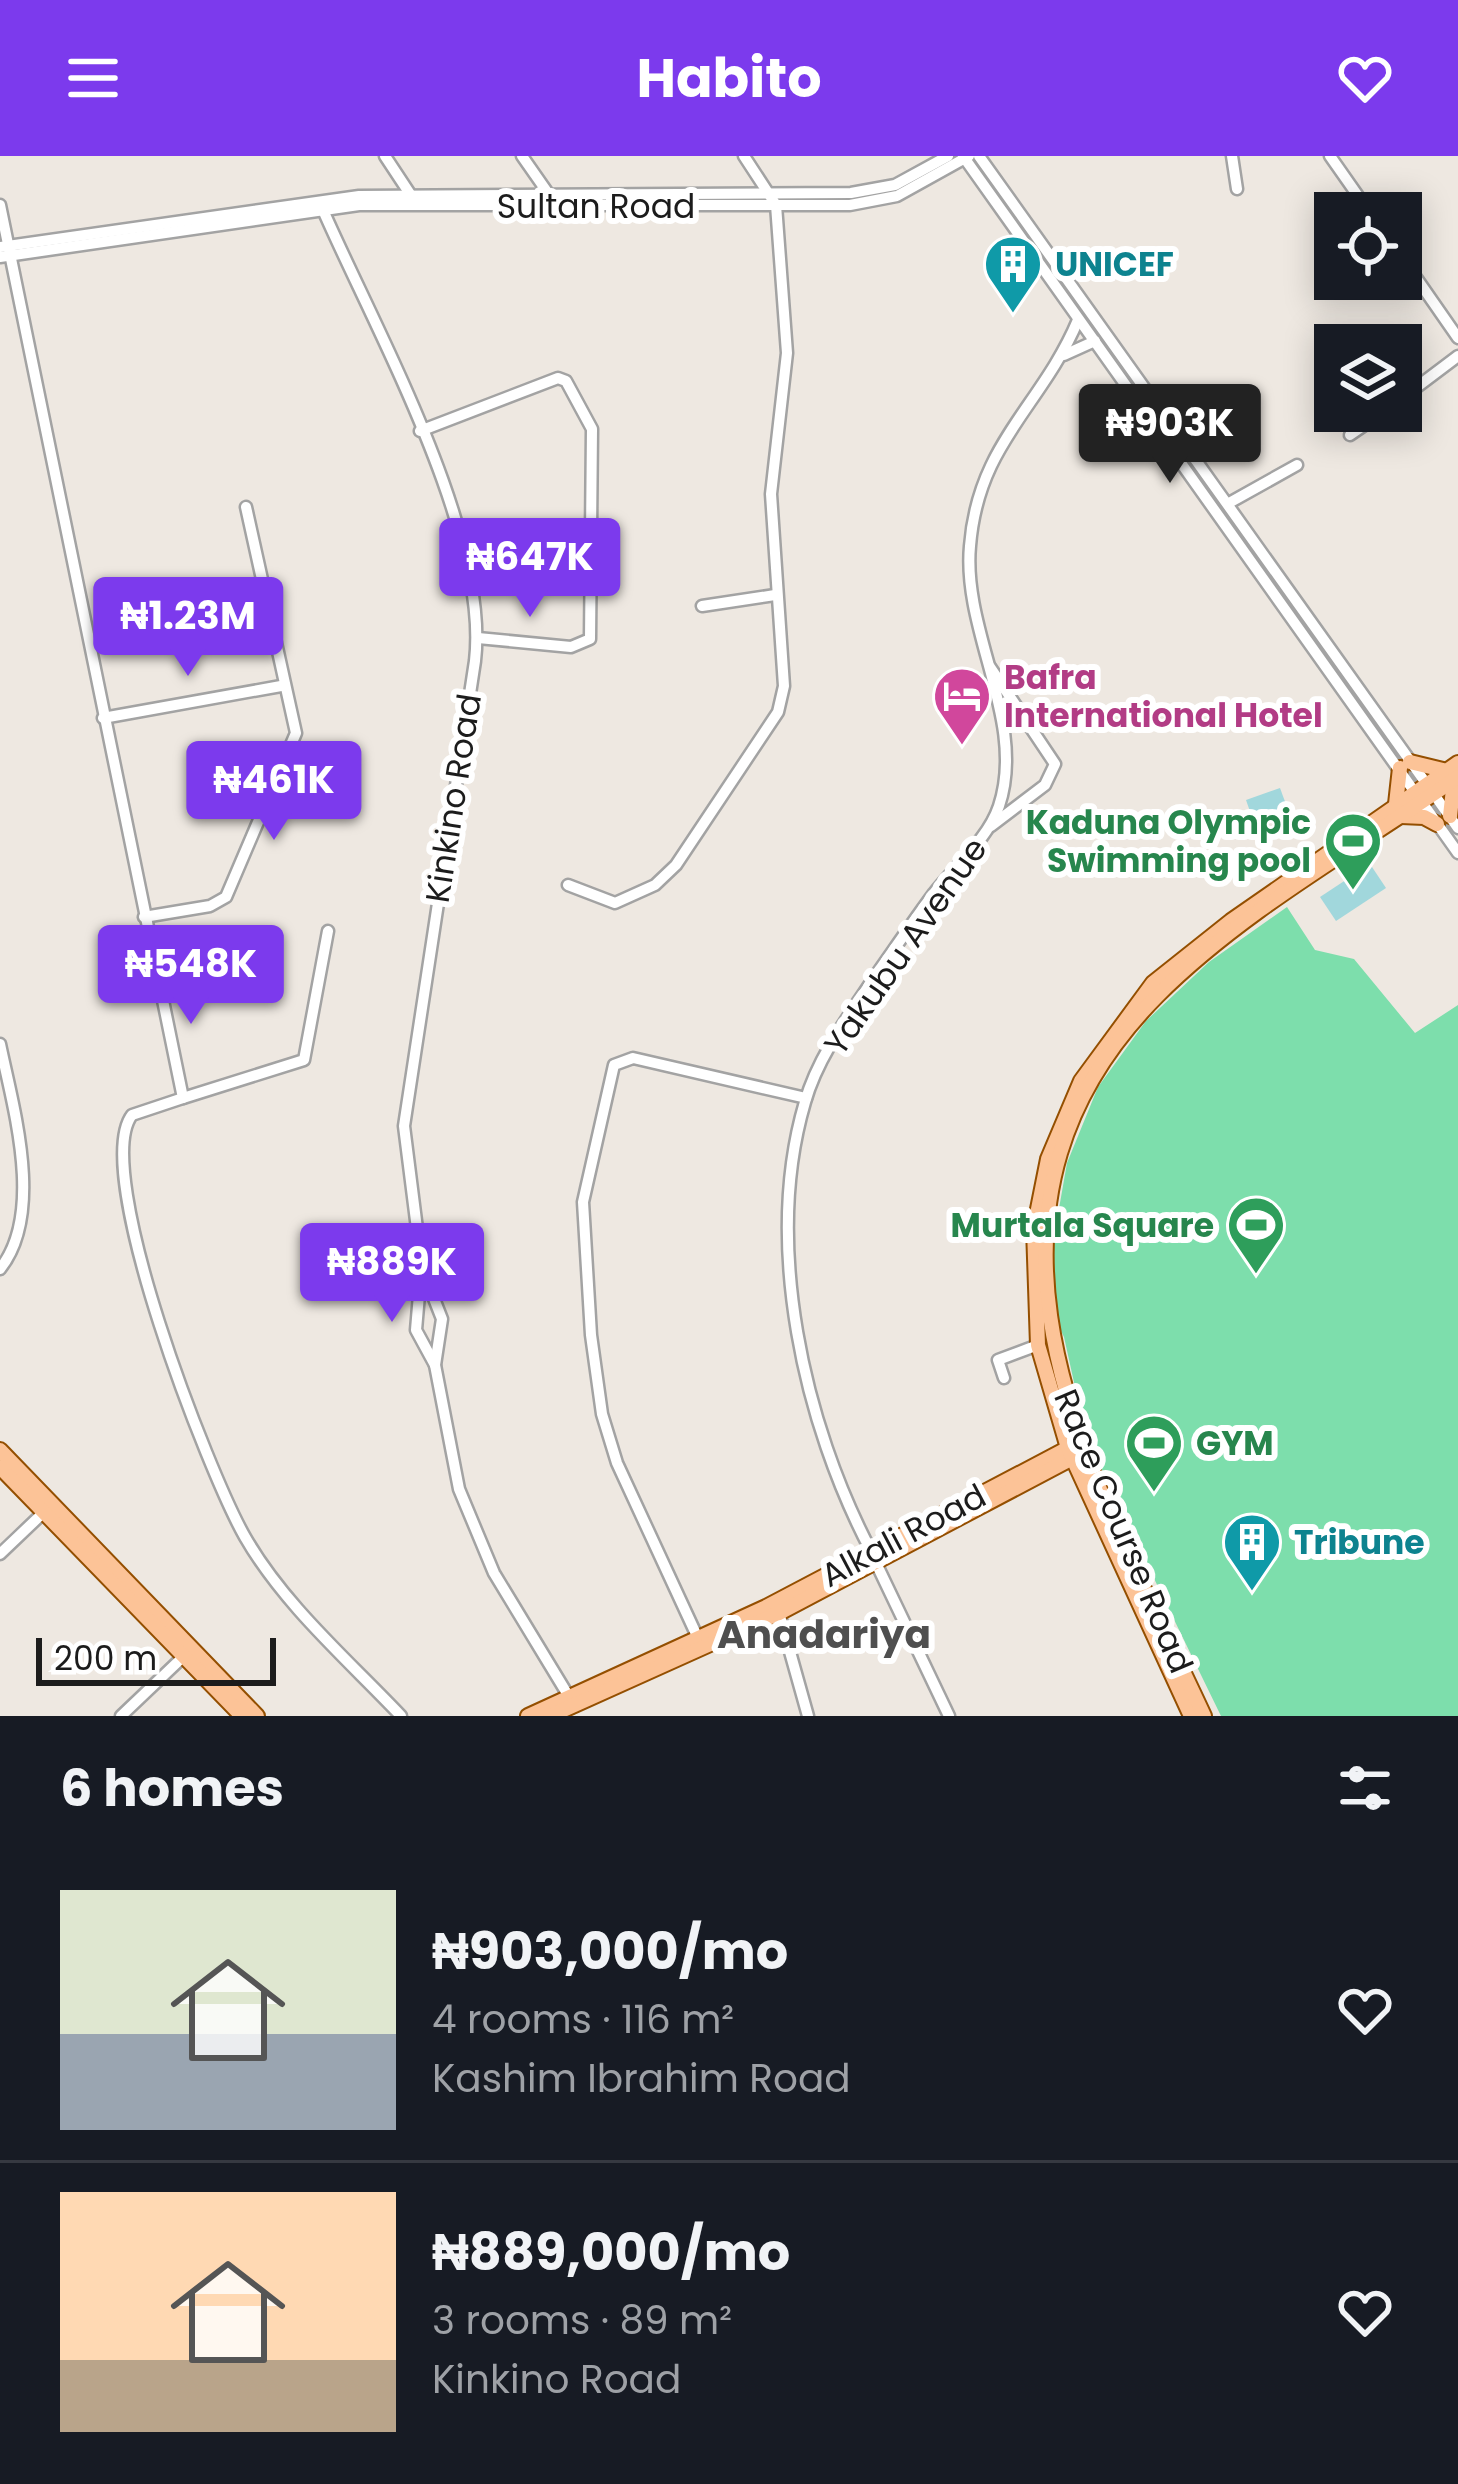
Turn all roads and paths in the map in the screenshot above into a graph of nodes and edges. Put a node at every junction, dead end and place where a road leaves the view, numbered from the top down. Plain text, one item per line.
1 (385, 156) edge
2 (522, 156) edge
3 (744, 156) edge
4 (979, 156) edge
5 (991, 156) edge
6 (1232, 156) edge
7 (1330, 156) edge
8 (966, 157) edge
9 (943, 162) edge
10 (988, 180) junction
11 (1237, 189) dead end
12 (1355, 192) edge
13 (550, 196) junction
14 (774, 201) junction
15 (417, 204) junction
16 (0, 206) edge
17 (323, 210) junction
18 (216, 220) junction
19 (5, 251) edge
20 (1422, 286) edge
21 (1078, 320) junction
22 (1458, 338) edge
23 (1095, 341) junction
24 (1064, 355) junction
25 (1458, 356) edge
26 (1422, 383) edge
27 (420, 431) junction
28 (1354, 432) edge
29 (1350, 435) dead end
30 (1195, 456) junction
31 (1184, 465) junction
32 (1297, 465) dead end
33 (1229, 503) junction
34 (246, 507) dead end
35 (775, 595) junction
36 (702, 606) dead end
37 (478, 638) junction
38 (986, 660) junction
39 (281, 686) junction
40 (103, 718) junction
41 (1405, 765) junction
42 (1455, 772) edge
43 (1424, 793) junction
44 (1397, 812) junction
45 (1448, 822) edge
46 (988, 828) junction
47 (1458, 853) edge
48 (568, 885) dead end
49 (143, 917) junction
50 (328, 931) dead end
51 (0, 1044) edge
52 (5, 1097) edge
53 (183, 1098) junction
54 (806, 1098) junction
55 (422, 1268) junction
56 (0, 1269) edge
57 (1038, 1345) junction
58 (435, 1365) junction
59 (1004, 1378) dead end
60 (1058, 1420) junction
61 (0, 1450) edge
62 (1077, 1450) junction
63 (1047, 1465) junction
64 (0, 1467) edge
65 (1085, 1484) junction
66 (44, 1512) junction
67 (0, 1553) edge
68 (874, 1557) junction
69 (778, 1607) junction
70 (697, 1636) junction
71 (184, 1656) junction
72 (568, 1695) junction
73 (121, 1716) edge
74 (242, 1716) edge
75 (257, 1716) edge
76 (400, 1716) edge
77 (528, 1716) edge
78 (550, 1716) edge
79 (808, 1716) edge
80 (949, 1716) edge
81 (1191, 1716) edge
82 (1204, 1716) edge

1 - 15 street
2 - 13 street
3 - 14 street
4 - 10 street
5 - 10 street
6 - 11 street
7 - 12 street
8 - 9 street, Sultan Road
8 - 10 street
9 - 10 street
9 - 14 street, Sultan Road
10 - 21 street
10 - 30 street
13 - 14 street, Sultan Road
13 - 15 street, Sultan Road
14 - 15 street, Sultan Road
14 - 35 street
15 - 17 street, Sultan Road
15 - 18 street, Sultan Road
16 - 19 street
17 - 18 street, Sultan Road
17 - 27 street, Kinkino Road
18 - 19 street
19 - 40 street
20 - 22 street
21 - 23 street
21 - 24 street, Yakubu Avenue
23 - 24 street
23 - 31 street
24 - 38 street, Yakubu Avenue
25 - 26 street
27 - 37 street, Kinkino Road
27 - 37 street
28 - 29 street
30 - 31 street
30 - 33 street
31 - 41 street
32 - 33 street
33 - 41 street
34 - 39 street
35 - 36 street
35 - 48 street
37 - 55 street, Kinkino Road
38 - 46 street, Yakubu Avenue
38 - 46 street
39 - 40 street
39 - 49 street
40 - 49 street
41 - 42 main road
41 - 43 street
41 - 44 main road
42 - 43 main road, Race Course Road
42 - 45 main road
43 - 44 main road, Race Course Road
43 - 45 street
44 - 45 main road
44 - 57 main road, Race Course Road
44 - 62 main road, Race Course Road
45 - 47 street
46 - 54 street, Yakubu Avenue
49 - 53 street
50 - 53 street
51 - 52 street
52 - 56 street
53 - 76 street
54 - 68 street, Yakubu Avenue
54 - 70 street
55 - 58 street, Kinkino Road
55 - 58 street, Kinkino Road
57 - 59 street
57 - 60 main road, Race Course Road
58 - 72 street, Kinkino Road
60 - 62 main road, Race Course Road
60 - 63 main road
61 - 75 main road
62 - 63 main road, Alkali Road
62 - 65 main road, Race Course Road
62 - 82 main road, Race Course Road
63 - 65 main road
63 - 68 main road, Alkali Road
64 - 66 main road
65 - 81 main road, Race Course Road
66 - 67 street
66 - 71 main road
68 - 69 main road, Alkali Road
68 - 80 street, Yakubu Avenue
69 - 70 main road, Alkali Road
69 - 78 main road, Alkali Road
69 - 79 street
70 - 72 main road, Alkali Road
71 - 73 street
71 - 74 main road
72 - 77 main road, Alkali Road

